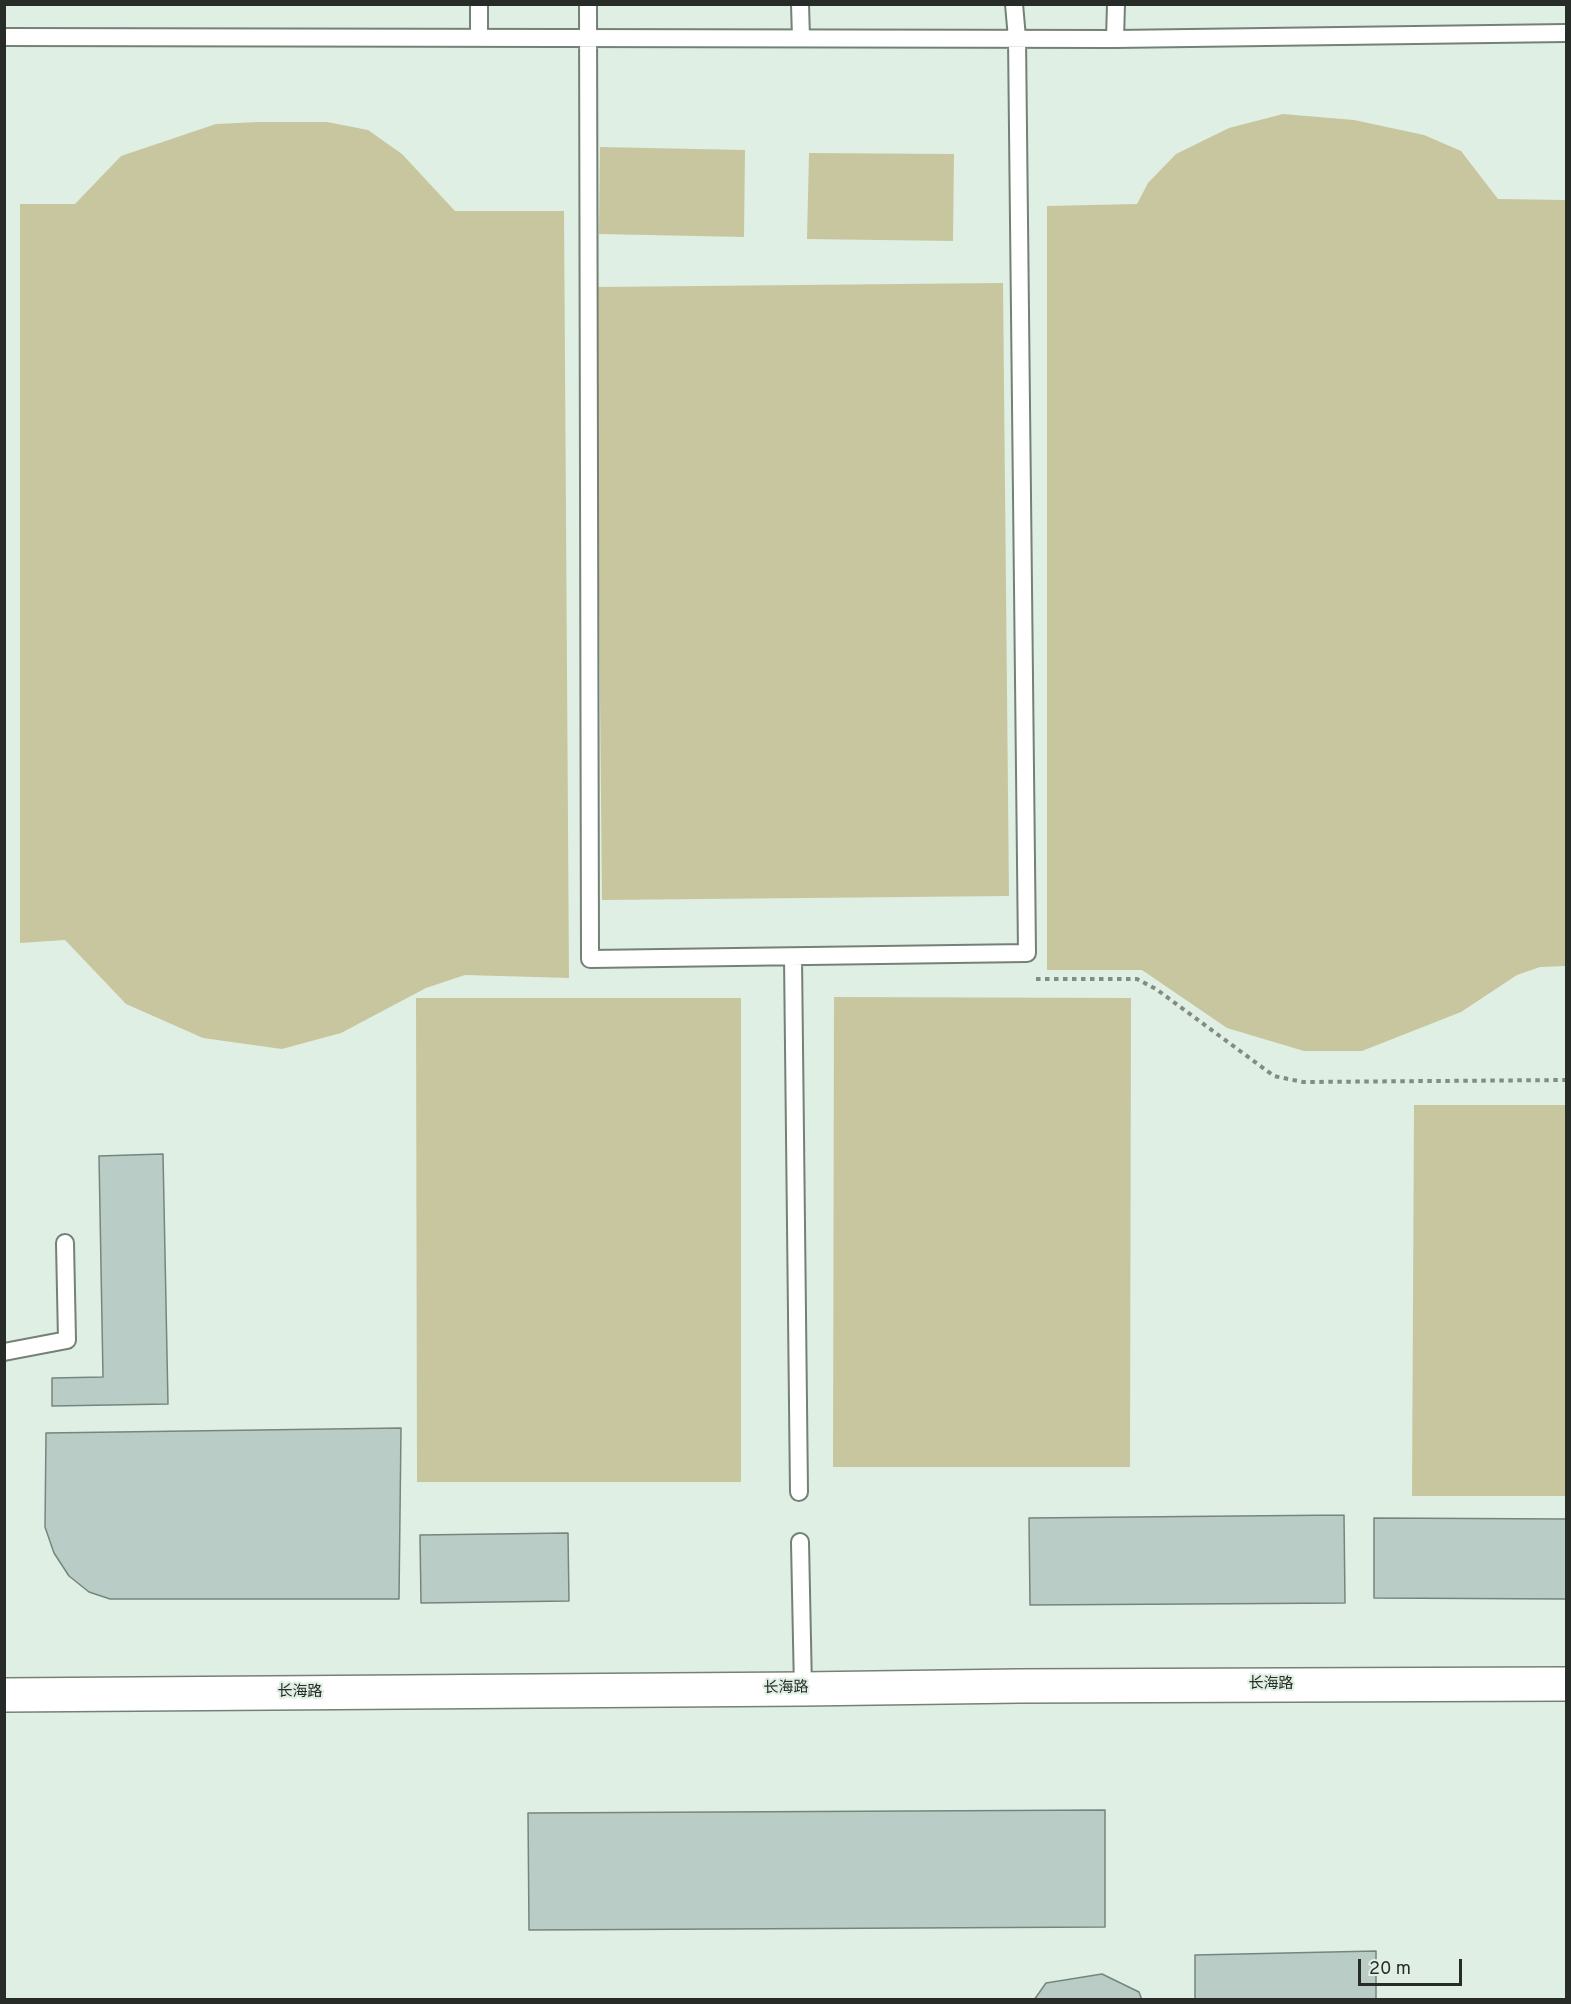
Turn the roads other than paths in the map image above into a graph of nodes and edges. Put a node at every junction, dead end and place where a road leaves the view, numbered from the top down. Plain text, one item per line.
1 (479, 4) edge
2 (588, 4) edge
3 (800, 4) edge
4 (1014, 4) edge
5 (1116, 4) edge
6 (1566, 33) edge
7 (4, 37) edge
8 (479, 38) junction
9 (588, 38) junction
10 (801, 38) junction
11 (1017, 39) junction
12 (1115, 39) junction
13 (793, 957) junction
14 (65, 1243) dead end
15 (4, 1352) edge
16 (799, 1492) dead end
17 (800, 1542) dead end
18 (1566, 1684) edge
19 (803, 1689) junction
20 (4, 1695) edge

1 - 8 lane
2 - 9 lane
3 - 10 lane
4 - 11 lane
5 - 12 lane
6 - 12 lane
7 - 8 lane
8 - 9 lane
9 - 10 lane
9 - 13 lane
10 - 11 lane
11 - 12 lane
11 - 13 lane
13 - 16 lane
14 - 15 lane
17 - 19 lane
18 - 19 street, 长海路
19 - 20 street, 长海路

